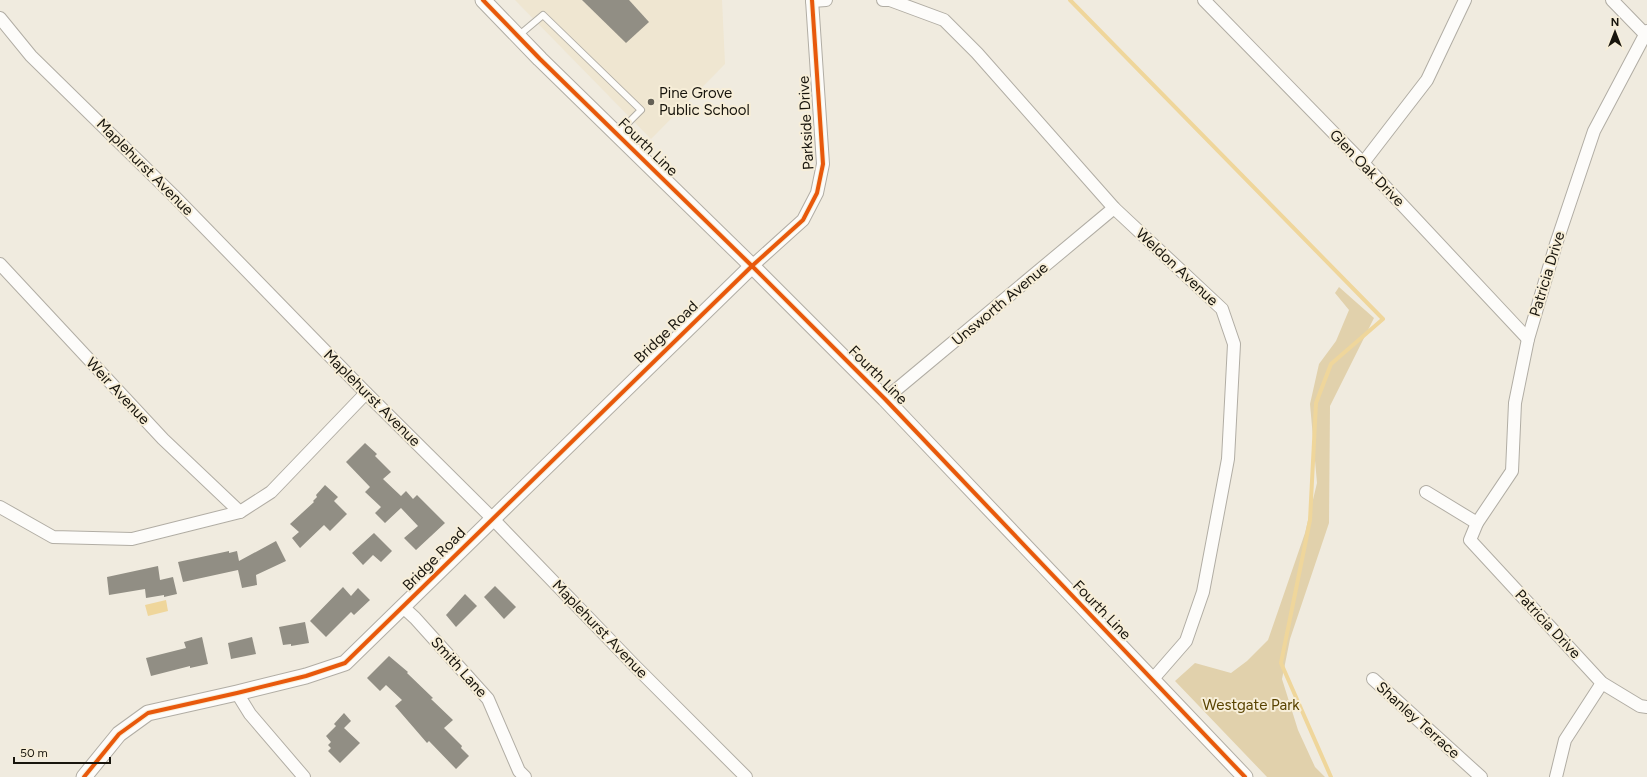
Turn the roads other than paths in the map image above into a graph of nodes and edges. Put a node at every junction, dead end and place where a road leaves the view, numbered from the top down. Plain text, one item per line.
1 (483, 0) edge
2 (826, 0) edge
3 (883, 0) edge
4 (1204, 0) edge
5 (1465, 0) edge
6 (1612, 0) edge
7 (812, 1) edge
8 (1217, 5) edge
9 (0, 18) edge
10 (1646, 34) edge
11 (518, 36) junction
12 (617, 134) junction
13 (1363, 163) junction
14 (1114, 208) junction
15 (0, 264) edge
16 (752, 266) junction
17 (1528, 339) junction
18 (366, 393) junction
19 (885, 399) junction
20 (1426, 492) dead end
21 (0, 507) edge
22 (240, 512) junction
23 (492, 518) junction
24 (1477, 523) junction
25 (403, 607) junction
26 (1373, 679) dead end
27 (1152, 680) junction
28 (1602, 683) junction
29 (237, 693) junction
30 (1647, 707) edge
31 (84, 777) edge
32 (304, 777) edge
33 (525, 777) edge
34 (746, 777) edge
35 (1245, 777) edge
36 (1481, 777) edge
37 (1556, 777) edge

1 - 11 street, Fourth Line
2 - 7 street
3 - 14 street, Weldon Avenue
4 - 8 street, Glen Oak Drive
5 - 13 street
6 - 10 street
7 - 16 street, Parkside Drive
8 - 13 street, Glen Oak Drive
9 - 18 street, Maplehurst Avenue
10 - 17 street, Patricia Drive
11 - 12 street, Fourth Line
11 - 12 lane
12 - 16 street, Fourth Line
13 - 17 street, Glen Oak Drive
14 - 19 street, Unsworth Avenue
14 - 27 street, Weldon Avenue
15 - 22 street, Weir Avenue
16 - 19 street, Fourth Line
16 - 23 street, Bridge Road
17 - 24 street, Patricia Drive
18 - 22 street
18 - 23 street, Maplehurst Avenue
19 - 27 street, Fourth Line
20 - 24 street
21 - 22 street
23 - 25 street, Bridge Road
23 - 34 street, Maplehurst Avenue
24 - 28 street, Patricia Drive
25 - 29 street, Bridge Road
25 - 33 street, Smith Lane
26 - 36 street, Shanley Terrace
27 - 35 street, Fourth Line
28 - 30 street, Patricia Drive
28 - 37 street
29 - 31 street, Bridge Road
29 - 32 street

